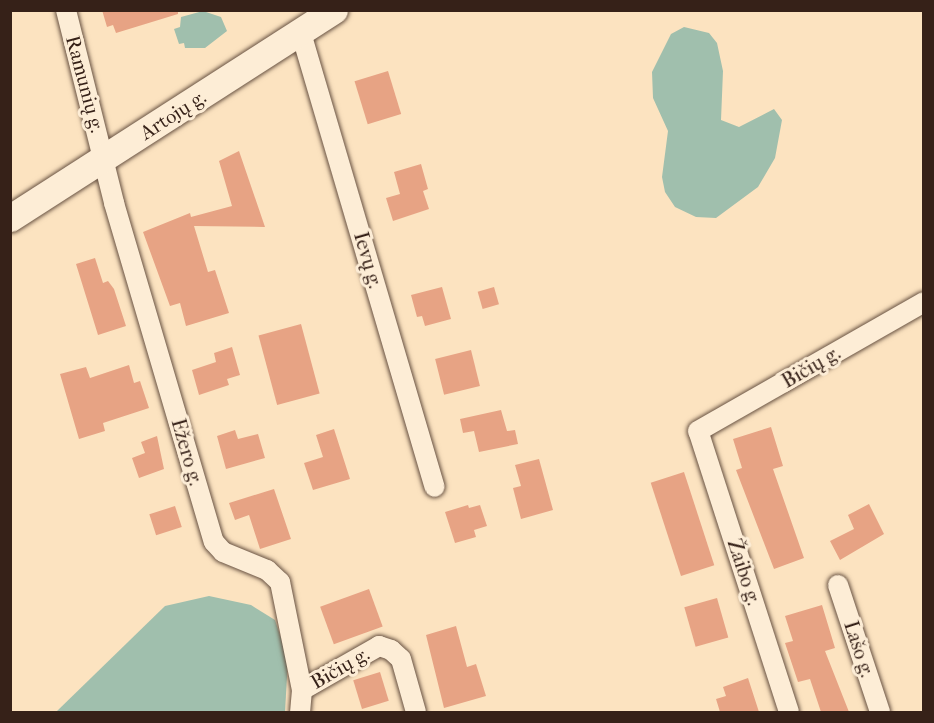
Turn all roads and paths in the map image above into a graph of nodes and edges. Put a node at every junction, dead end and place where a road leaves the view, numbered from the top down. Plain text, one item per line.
1 (66, 10) edge
2 (334, 10) edge
3 (301, 33) junction
4 (104, 158) junction
5 (10, 218) edge
6 (924, 302) edge
7 (698, 431) joint
8 (435, 487) dead end
9 (838, 585) dead end
10 (302, 690) junction
11 (300, 712) edge
12 (416, 712) edge
13 (789, 712) edge
14 (880, 712) edge

1 - 4 street, Ramunių g.
2 - 3 main road, Artojų g.
3 - 4 main road, Artojų g.
3 - 8 street, Ievų g.
4 - 5 main road, Artojų g.
4 - 10 street, Ežero g.
6 - 7 street, Bičių g.
7 - 13 street, Žaibo g.
9 - 14 street, Lašo g.
10 - 11 street, Ežero g.
10 - 12 street, Bičių g.

